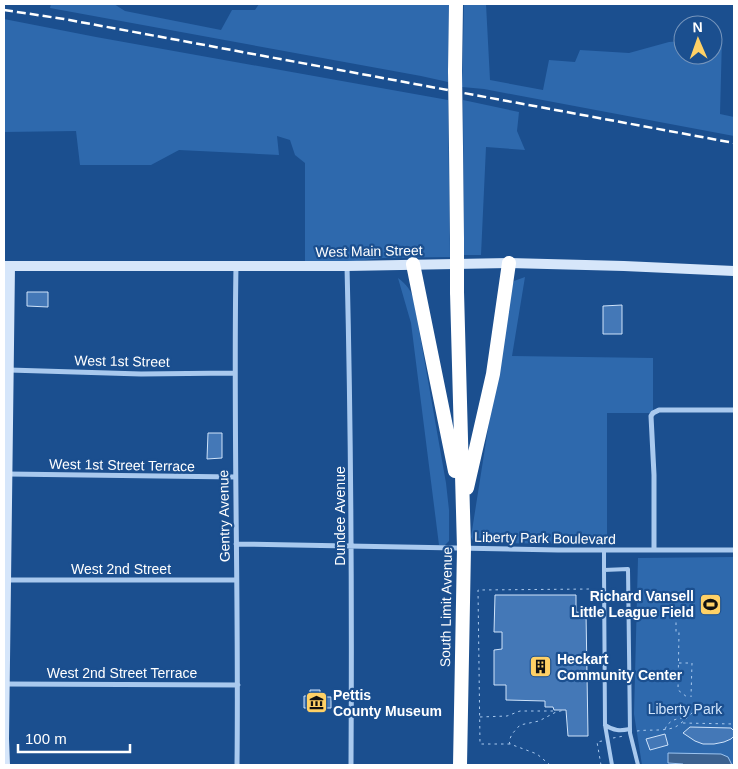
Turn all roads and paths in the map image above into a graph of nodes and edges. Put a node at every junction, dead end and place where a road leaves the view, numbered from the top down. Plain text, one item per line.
1 (456, 4) edge
2 (509, 263) junction
3 (413, 264) junction
4 (7, 266) edge
5 (236, 266) junction
6 (347, 266) junction
7 (734, 271) edge
8 (9, 370) junction
9 (234, 373) junction
10 (6, 393) edge
11 (734, 410) edge
12 (8, 474) junction
13 (235, 477) junction
14 (6, 488) edge
15 (462, 508) junction
16 (236, 544) junction
17 (351, 546) junction
18 (464, 548) junction
19 (604, 550) junction
20 (654, 550) junction
21 (734, 550) edge
22 (604, 570) junction
23 (6, 580) junction
24 (236, 580) junction
25 (592, 589) dead end
26 (676, 616) dead end
27 (679, 662) junction
28 (5, 684) junction
29 (238, 685) junction
30 (687, 697) dead end
31 (691, 697) dead end
32 (564, 710) dead end
33 (560, 711) junction
34 (693, 712) dead end
35 (480, 717) junction
36 (687, 718) junction
37 (681, 723) junction
38 (734, 724) edge
39 (605, 725) junction
40 (665, 730) junction
41 (630, 732) junction
42 (608, 740) junction
43 (510, 744) junction
44 (4, 754) edge
45 (5, 765) edge
46 (237, 765) edge
47 (351, 765) edge
48 (460, 765) edge
49 (550, 765) edge
50 (601, 765) edge
51 (612, 765) edge
52 (638, 765) edge

1 - 15 highway, bridge
2 - 3 main road, West Main Street
2 - 7 main road, West Main Street
2 - 15 highway
3 - 6 main road, West Main Street
3 - 15 highway
4 - 5 main road, West Main Street
4 - 8 main road
5 - 6 main road, West Main Street
5 - 9 street, Gentry Avenue
6 - 17 street, Dundee Avenue
8 - 9 street, West 1st Street
8 - 10 main road
9 - 13 street, Gentry Avenue
10 - 12 main road
11 - 20 street
12 - 13 street, West 1st Street Terrace
12 - 14 main road
13 - 16 street, Gentry Avenue
14 - 23 main road
15 - 18 highway, South Limit Avenue
16 - 17 street, Liberty Park Boulevard
16 - 24 street, Gentry Avenue
17 - 18 street, Liberty Park Boulevard
17 - 47 street, Dundee Avenue
18 - 19 street, Liberty Park Boulevard
18 - 48 highway, South Limit Avenue
19 - 20 street, Liberty Park Boulevard
19 - 22 lane
20 - 21 street, Liberty Park Boulevard
22 - 39 lane
22 - 41 lane
23 - 24 street, West 2nd Street
23 - 28 main road
24 - 29 street, Gentry Avenue
25 - 35 path
26 - 27 path
27 - 30 path
27 - 31 path
28 - 29 street, West 2nd Street Terrace
28 - 44 main road
29 - 46 street, Gentry Avenue
32 - 33 path
33 - 35 path
33 - 43 path
34 - 36 path
35 - 43 path
36 - 37 path
36 - 40 path
37 - 38 path
37 - 40 path
39 - 41 lane
39 - 42 lane
40 - 41 path
41 - 42 path
41 - 52 lane
42 - 50 path
42 - 51 lane
43 - 49 path
44 - 45 main road

